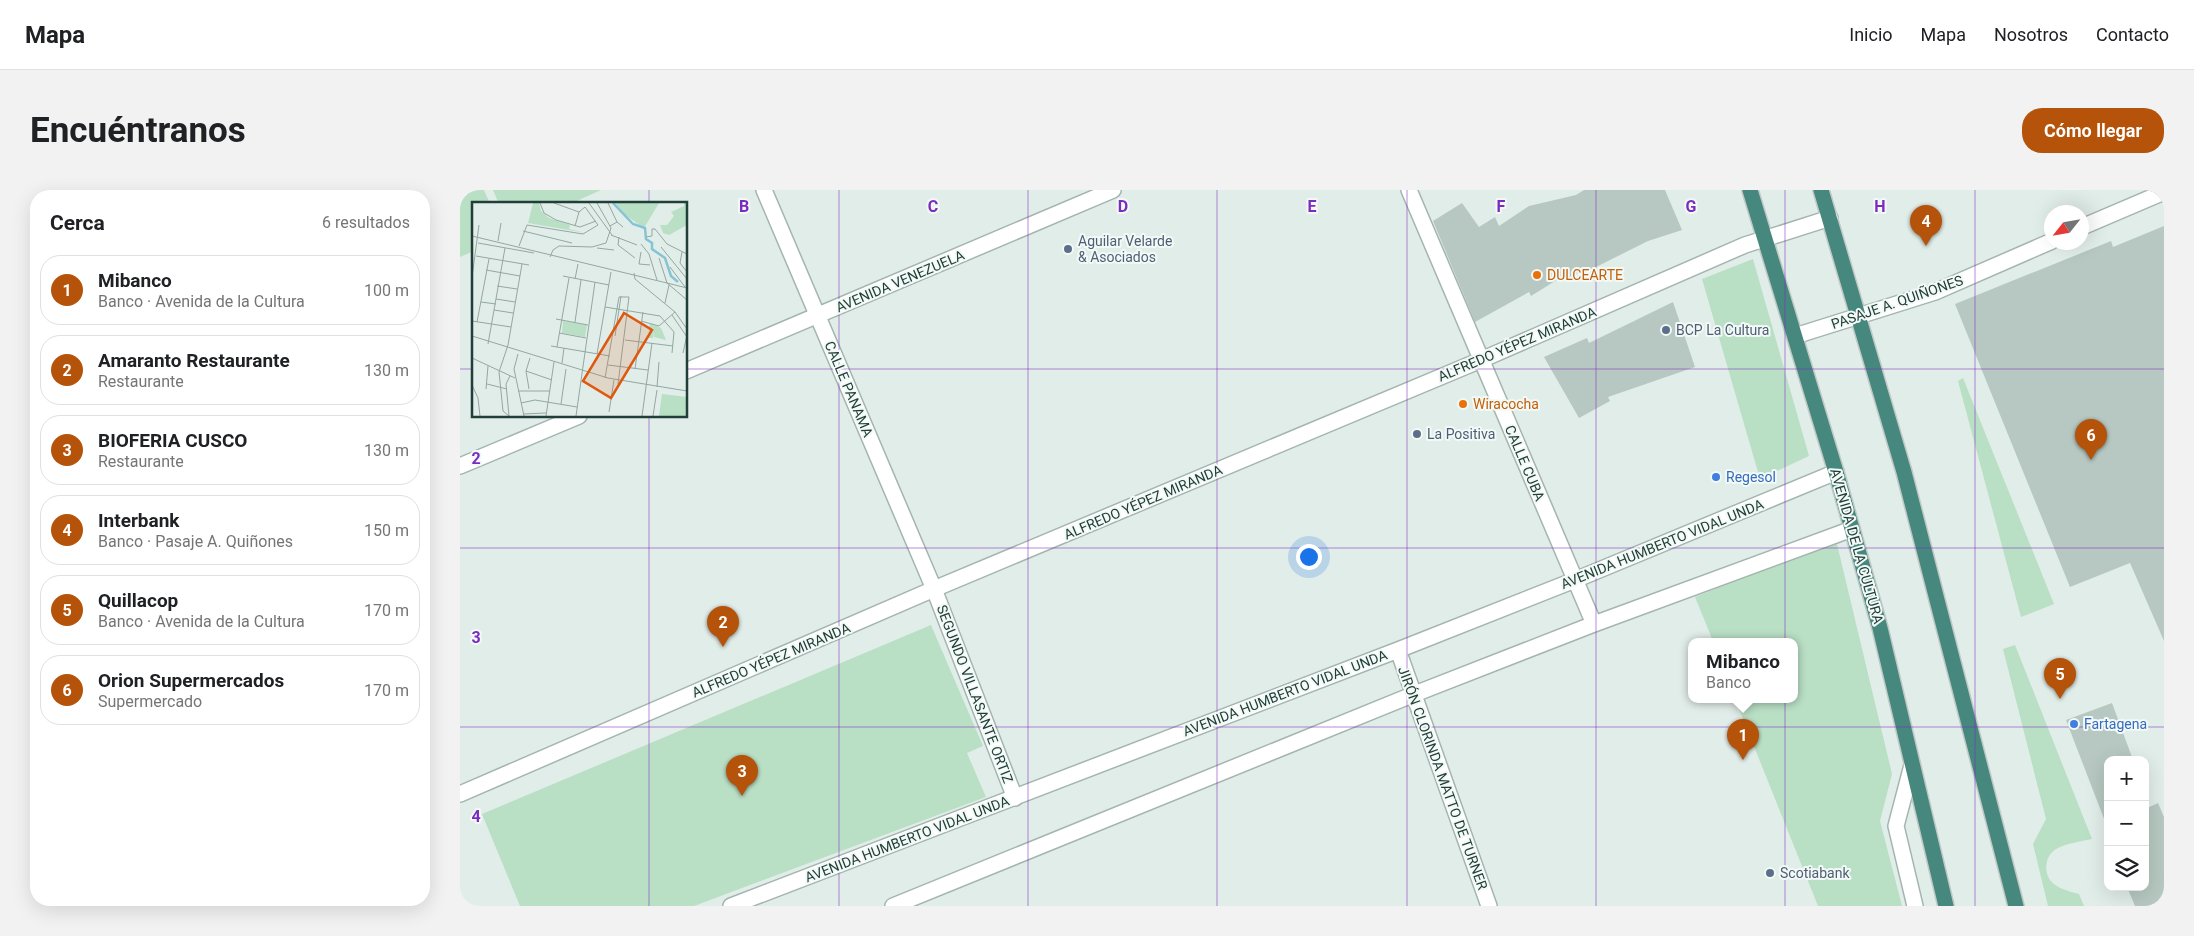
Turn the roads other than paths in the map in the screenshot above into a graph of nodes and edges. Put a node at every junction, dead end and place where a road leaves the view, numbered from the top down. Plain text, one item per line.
1 (764, 190) edge
2 (1113, 190) edge
3 (1409, 190) edge
4 (1750, 190) edge
5 (1820, 190) edge
6 (2164, 192) edge
7 (1830, 218) junction
8 (2089, 224) edge
9 (1765, 238) junction
10 (2044, 244) edge
11 (818, 315) junction
12 (1859, 316) junction
13 (1796, 336) junction
14 (1482, 360) junction
15 (688, 370) edge
16 (574, 418) edge
17 (460, 466) edge
18 (1836, 472) junction
19 (1852, 529) junction
20 (1575, 580) junction
21 (934, 589) junction
22 (1594, 624) junction
23 (1398, 650) junction
24 (1412, 695) junction
25 (1912, 765) junction
26 (460, 794) edge
27 (1015, 798) junction
28 (731, 906) edge
29 (892, 906) edge
30 (1489, 906) edge
31 (1915, 906) edge
32 (1946, 906) edge
33 (2016, 906) edge

1 - 11 street, CALLE PANAMA
2 - 11 street, AVENIDA VENEZUELA
3 - 14 street, CALLE CUBA
4 - 9 highway, AVENIDA DE LA CULTURA
5 - 7 highway
6 - 8 street
7 - 9 street, ALFREDO YÉPEZ MIRANDA
7 - 12 highway
9 - 13 highway, AVENIDA DE LA CULTURA
9 - 14 street, ALFREDO YÉPEZ MIRANDA
10 - 12 street, PASAJE A. QUIÑONES
11 - 15 street, AVENIDA VENEZUELA
11 - 21 street, CALLE PANAMA
12 - 13 street, PASAJE A. QUIÑONES
12 - 33 highway
13 - 18 highway, AVENIDA DE LA CULTURA
14 - 20 street, CALLE CUBA
14 - 21 street, ALFREDO YÉPEZ MIRANDA
16 - 17 street
18 - 19 highway, AVENIDA DE LA CULTURA
18 - 20 street, AVENIDA HUMBERTO VIDAL UNDA
19 - 22 street
19 - 25 highway, AVENIDA DE LA CULTURA
20 - 22 street, CALLE CUBA
20 - 23 street, AVENIDA HUMBERTO VIDAL UNDA
21 - 26 street, ALFREDO YÉPEZ MIRANDA
21 - 27 street, SEGUNDO VILLASANTE ORTIZ
22 - 24 street
23 - 24 street, JIRÓN CLORINDA MATTO DE TURNER
23 - 27 street, AVENIDA HUMBERTO VIDAL UNDA
24 - 29 street
24 - 30 street, JIRÓN CLORINDA MATTO DE TURNER
25 - 31 street
25 - 32 highway, AVENIDA DE LA CULTURA
27 - 28 street, AVENIDA HUMBERTO VIDAL UNDA

